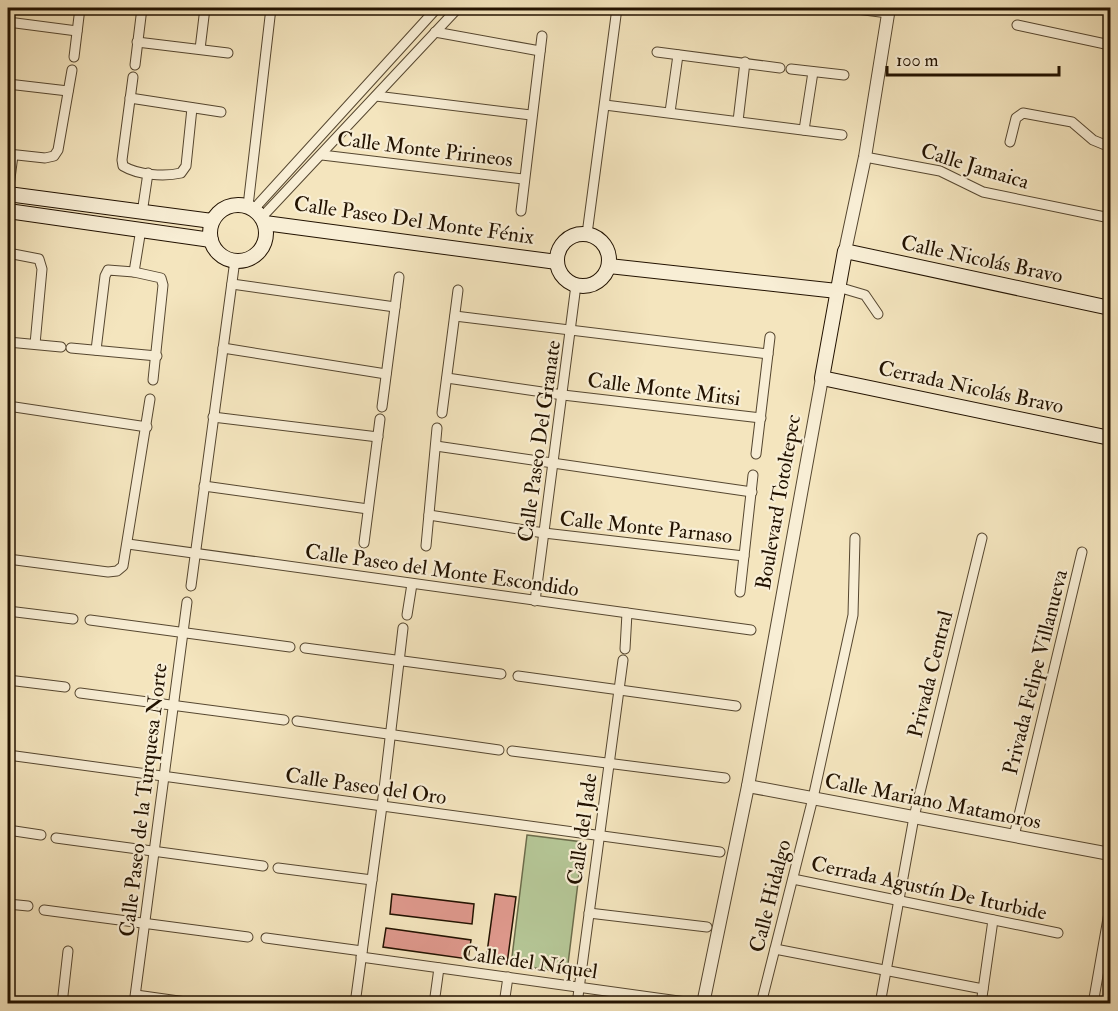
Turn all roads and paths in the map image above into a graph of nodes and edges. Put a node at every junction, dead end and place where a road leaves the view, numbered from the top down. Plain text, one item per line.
1 (80, 8) edge
2 (142, 8) edge
3 (205, 8) edge
4 (271, 8) edge
5 (436, 8) edge
6 (458, 8) edge
7 (617, 8) edge
8 (849, 8) edge
9 (888, 10) edge
10 (8, 22) edge
11 (1017, 25) dead end
12 (77, 31) junction
13 (435, 32) junction
14 (542, 36) dead end
15 (137, 42) junction
16 (1110, 45) edge
17 (200, 50) junction
18 (540, 51) junction
19 (657, 52) dead end
20 (228, 53) dead end
21 (678, 55) junction
22 (74, 57) dead end
23 (745, 62) junction
24 (135, 65) dead end
25 (780, 68) dead end
26 (791, 69) dead end
27 (72, 70) dead end
28 (813, 72) junction
29 (844, 75) dead end
30 (133, 77) dead end
31 (8, 84) edge
32 (68, 91) junction
33 (376, 96) junction
34 (130, 98) junction
35 (605, 105) junction
36 (192, 108) junction
37 (221, 112) dead end
38 (670, 112) junction
39 (531, 115) junction
40 (738, 121) junction
41 (804, 130) junction
42 (842, 135) dead end
43 (1010, 142) dead end
44 (1110, 147) edge
45 (10, 154) edge
46 (322, 155) junction
47 (865, 157) junction
48 (148, 173) junction
49 (523, 179) junction
50 (8, 194) edge
51 (8, 211) edge
52 (521, 211) dead end
53 (142, 213) junction
54 (257, 214) junction
55 (1110, 218) edge
56 (212, 221) junction
57 (141, 229) junction
58 (587, 234) junction
59 (211, 240) junction
60 (8, 242) edge
61 (845, 251) junction
62 (8, 254) edge
63 (235, 260) junction
64 (557, 262) junction
65 (609, 266) junction
66 (134, 272) junction
67 (399, 277) dead end
68 (232, 284) junction
69 (576, 285) junction
70 (838, 289) junction
71 (458, 290) dead end
72 (395, 307) junction
73 (1110, 308) edge
74 (878, 314) dead end
75 (455, 316) junction
76 (572, 332) junction
77 (770, 337) dead end
78 (8, 342) edge
79 (35, 345) junction
80 (223, 348) junction
81 (96, 350) junction
82 (768, 354) junction
83 (157, 356) junction
84 (386, 374) junction
85 (447, 378) junction
86 (822, 378) junction
87 (153, 380) dead end
88 (563, 395) junction
89 (150, 399) dead end
90 (8, 406) edge
91 (382, 407) dead end
92 (442, 413) dead end
93 (213, 417) junction
94 (760, 418) junction
95 (380, 419) dead end
96 (147, 427) junction
97 (437, 428) dead end
98 (378, 436) junction
99 (1110, 438) edge
100 (436, 446) junction
101 (756, 454) dead end
102 (554, 464) junction
103 (753, 475) dead end
104 (204, 486) junction
105 (752, 492) junction
106 (368, 509) junction
107 (429, 515) junction
108 (544, 533) junction
109 (855, 538) dead end
110 (982, 538) dead end
111 (364, 543) dead end
112 (128, 544) junction
113 (426, 546) dead end
114 (1082, 552) dead end
115 (195, 553) junction
116 (744, 556) junction
117 (8, 559) edge
118 (412, 584) junction
119 (191, 586) dead end
120 (740, 592) dead end
121 (535, 601) junction
122 (187, 602) dead end
123 (8, 611) edge
124 (627, 614) junction
125 (407, 615) dead end
126 (73, 619) dead end
127 (90, 620) dead end
128 (403, 628) dead end
129 (751, 630) dead end
130 (183, 632) junction
131 (290, 647) dead end
132 (305, 648) dead end
133 (625, 649) dead end
134 (623, 660) dead end
135 (399, 661) junction
136 (501, 674) dead end
137 (518, 676) dead end
138 (8, 680) edge
139 (65, 687) dead end
140 (619, 691) junction
141 (80, 693) dead end
142 (173, 706) junction
143 (736, 706) dead end
144 (285, 720) dead end
145 (297, 722) dead end
146 (391, 734) junction
147 (499, 750) dead end
148 (512, 751) dead end
149 (8, 755) edge
150 (609, 764) junction
151 (164, 777) junction
152 (726, 778) dead end
153 (748, 786) junction
154 (813, 798) junction
155 (382, 806) junction
156 (914, 817) junction
157 (8, 830) edge
158 (41, 835) dead end
159 (600, 836) junction
160 (1014, 836) junction
161 (56, 838) dead end
162 (154, 851) junction
163 (720, 852) dead end
164 (1110, 854) edge
165 (263, 866) dead end
166 (278, 868) dead end
167 (793, 879) junction
168 (372, 880) junction
169 (898, 900) junction
170 (8, 904) edge
171 (28, 906) dead end
172 (1110, 907) edge
173 (44, 910) dead end
174 (589, 913) junction
175 (993, 920) junction
176 (145, 923) junction
177 (707, 927) dead end
178 (1058, 933) dead end
179 (248, 937) dead end
180 (266, 938) dead end
181 (1107, 939) edge
182 (775, 949) junction
183 (68, 951) dead end
184 (362, 954) junction
185 (439, 968) junction
186 (887, 969) junction
187 (507, 977) junction
188 (579, 987) junction
189 (983, 989) junction
190 (135, 999) edge
191 (693, 1003) edge
192 (62, 1004) edge
193 (200, 1004) edge
194 (355, 1004) edge
195 (434, 1004) edge
196 (504, 1004) edge
197 (577, 1004) edge
198 (704, 1004) edge
199 (761, 1004) edge
200 (880, 1004) edge
201 (981, 1004) edge
202 (1093, 1004) edge

1 - 12 street
2 - 15 street
3 - 17 street
4 - 54 street
5 - 54 street
6 - 13 street
7 - 35 street
8 - 9 street
9 - 47 street, Boulevard Totoltepec
10 - 12 street
11 - 16 street
12 - 22 street
13 - 18 street
13 - 33 street
14 - 18 street
15 - 17 street
15 - 24 street
17 - 20 street
18 - 39 street
19 - 21 street
21 - 23 street
21 - 38 street
23 - 25 street
23 - 40 street
26 - 28 street
27 - 32 street
28 - 29 street
28 - 41 street
30 - 34 street
31 - 32 street
32 - 45 street
33 - 39 street
33 - 46 street
34 - 36 street
34 - 48 street
35 - 38 street
35 - 58 street
36 - 37 street
36 - 48 street
38 - 40 street
39 - 49 street
40 - 41 street
41 - 42 street
43 - 44 street
45 - 50 street
46 - 49 street, Calle Monte Pirineos
46 - 54 street
47 - 55 street, Calle Jamaica
47 - 61 street, Boulevard Totoltepec
48 - 53 street
49 - 52 street
50 - 53 main road
51 - 57 main road
51 - 60 street
53 - 56 main road
54 - 56 main road
54 - 63 main road
54 - 64 main road, Calle Paseo Del Monte Fénix
56 - 59 main road
57 - 59 main road
57 - 66 street
58 - 64 main road
58 - 65 main road
59 - 63 main road
61 - 70 main road, Boulevard Totoltepec
61 - 73 main road, Calle Nicolás Bravo
62 - 79 street
63 - 68 street
64 - 69 main road
65 - 69 main road
65 - 70 main road
66 - 81 street
66 - 83 street
67 - 72 street
68 - 72 street
68 - 80 street
69 - 76 street, Calle Paseo Del Granate
70 - 74 street
70 - 86 main road, Boulevard Totoltepec
71 - 75 street
72 - 84 street
75 - 76 street
75 - 85 street
76 - 82 street
76 - 88 street, Calle Paseo Del Granate
77 - 82 street
78 - 79 street
79 - 81 street
80 - 84 street
80 - 93 street
81 - 83 street
82 - 94 street
83 - 87 street
84 - 91 street
85 - 88 street, Calle Monte Mitsi
85 - 92 street
86 - 99 main road, Cerrada Nicolás Bravo
86 - 153 street, Boulevard Totoltepec
88 - 94 street, Calle Monte Mitsi
88 - 102 street, Calle Paseo Del Granate
89 - 96 street
90 - 96 street
93 - 98 street
93 - 104 street
94 - 101 street
95 - 98 street
96 - 112 street
97 - 100 street
98 - 106 street
100 - 102 street
100 - 107 street
102 - 105 street
102 - 108 street, Calle Paseo Del Granate
103 - 105 street
104 - 106 street
104 - 115 street
105 - 116 street
106 - 111 street
107 - 108 street, Calle Monte Parnaso
107 - 113 street
108 - 116 street, Calle Monte Parnaso
108 - 121 street, Calle Paseo Del Granate
109 - 154 street, Calle Hidalgo
110 - 156 street, Privada Central
112 - 115 street, Calle Paseo del Monte Escondido
112 - 117 street
114 - 160 street, Privada Felipe Villanueva
115 - 118 street, Calle Paseo del Monte Escondido
115 - 119 street
116 - 120 street
118 - 121 street, Calle Paseo del Monte Escondido
118 - 125 street
121 - 124 street, Calle Paseo del Monte Escondido
122 - 130 street, Calle Paseo de la Turquesa Norte
123 - 126 street
124 - 129 street, Calle Paseo del Monte Escondido
124 - 133 street
127 - 130 street
128 - 135 street
130 - 131 street
130 - 142 street, Calle Paseo de la Turquesa Norte
132 - 135 street
134 - 140 street, Calle del Jade
135 - 136 street
135 - 146 street
137 - 140 street
138 - 139 street
140 - 143 street
140 - 150 street, Calle del Jade
141 - 142 street
142 - 144 street
142 - 151 street, Calle Paseo de la Turquesa Norte
145 - 146 street
146 - 147 street
146 - 155 street
148 - 150 street
149 - 151 street, Calle Paseo del Oro
150 - 152 street
150 - 159 street, Calle del Jade
151 - 155 street, Calle Paseo del Oro
151 - 162 street, Calle Paseo de la Turquesa Norte
153 - 154 street, Calle Mariano Matamoros
153 - 198 street, Boulevard Totoltepec
154 - 156 street, Calle Mariano Matamoros
154 - 167 street, Calle Hidalgo
155 - 159 street, Calle Paseo del Oro
155 - 168 street
156 - 160 street, Calle Mariano Matamoros
156 - 169 street, Privada Central
157 - 158 street
159 - 163 street, Calle Paseo del Oro
159 - 174 street, Calle del Jade
160 - 164 street, Calle Mariano Matamoros
161 - 162 street
162 - 165 street
162 - 176 street, Calle Paseo de la Turquesa Norte
166 - 168 street
167 - 169 street, Cerrada Agustín De Iturbide
167 - 182 street, Calle Hidalgo
168 - 184 street
169 - 175 street, Cerrada Agustín De Iturbide
169 - 186 street, Privada Central
170 - 171 street
172 - 181 street
173 - 176 street
174 - 177 street
174 - 188 street, Calle del Jade
175 - 178 street, Cerrada Agustín De Iturbide
175 - 189 street
176 - 179 street
176 - 190 street, Calle Paseo de la Turquesa Norte
180 - 184 street, Calle del Níquel
181 - 202 street
182 - 186 street
182 - 199 street, Calle Hidalgo
183 - 192 street
184 - 185 street, Calle del Níquel
184 - 194 street
185 - 187 street, Calle del Níquel
185 - 195 street
186 - 189 street
186 - 200 street, Privada Central
187 - 188 street, Calle del Níquel
187 - 196 street
188 - 191 street, Calle del Níquel
188 - 197 street, Calle del Jade
189 - 201 street
190 - 193 street

